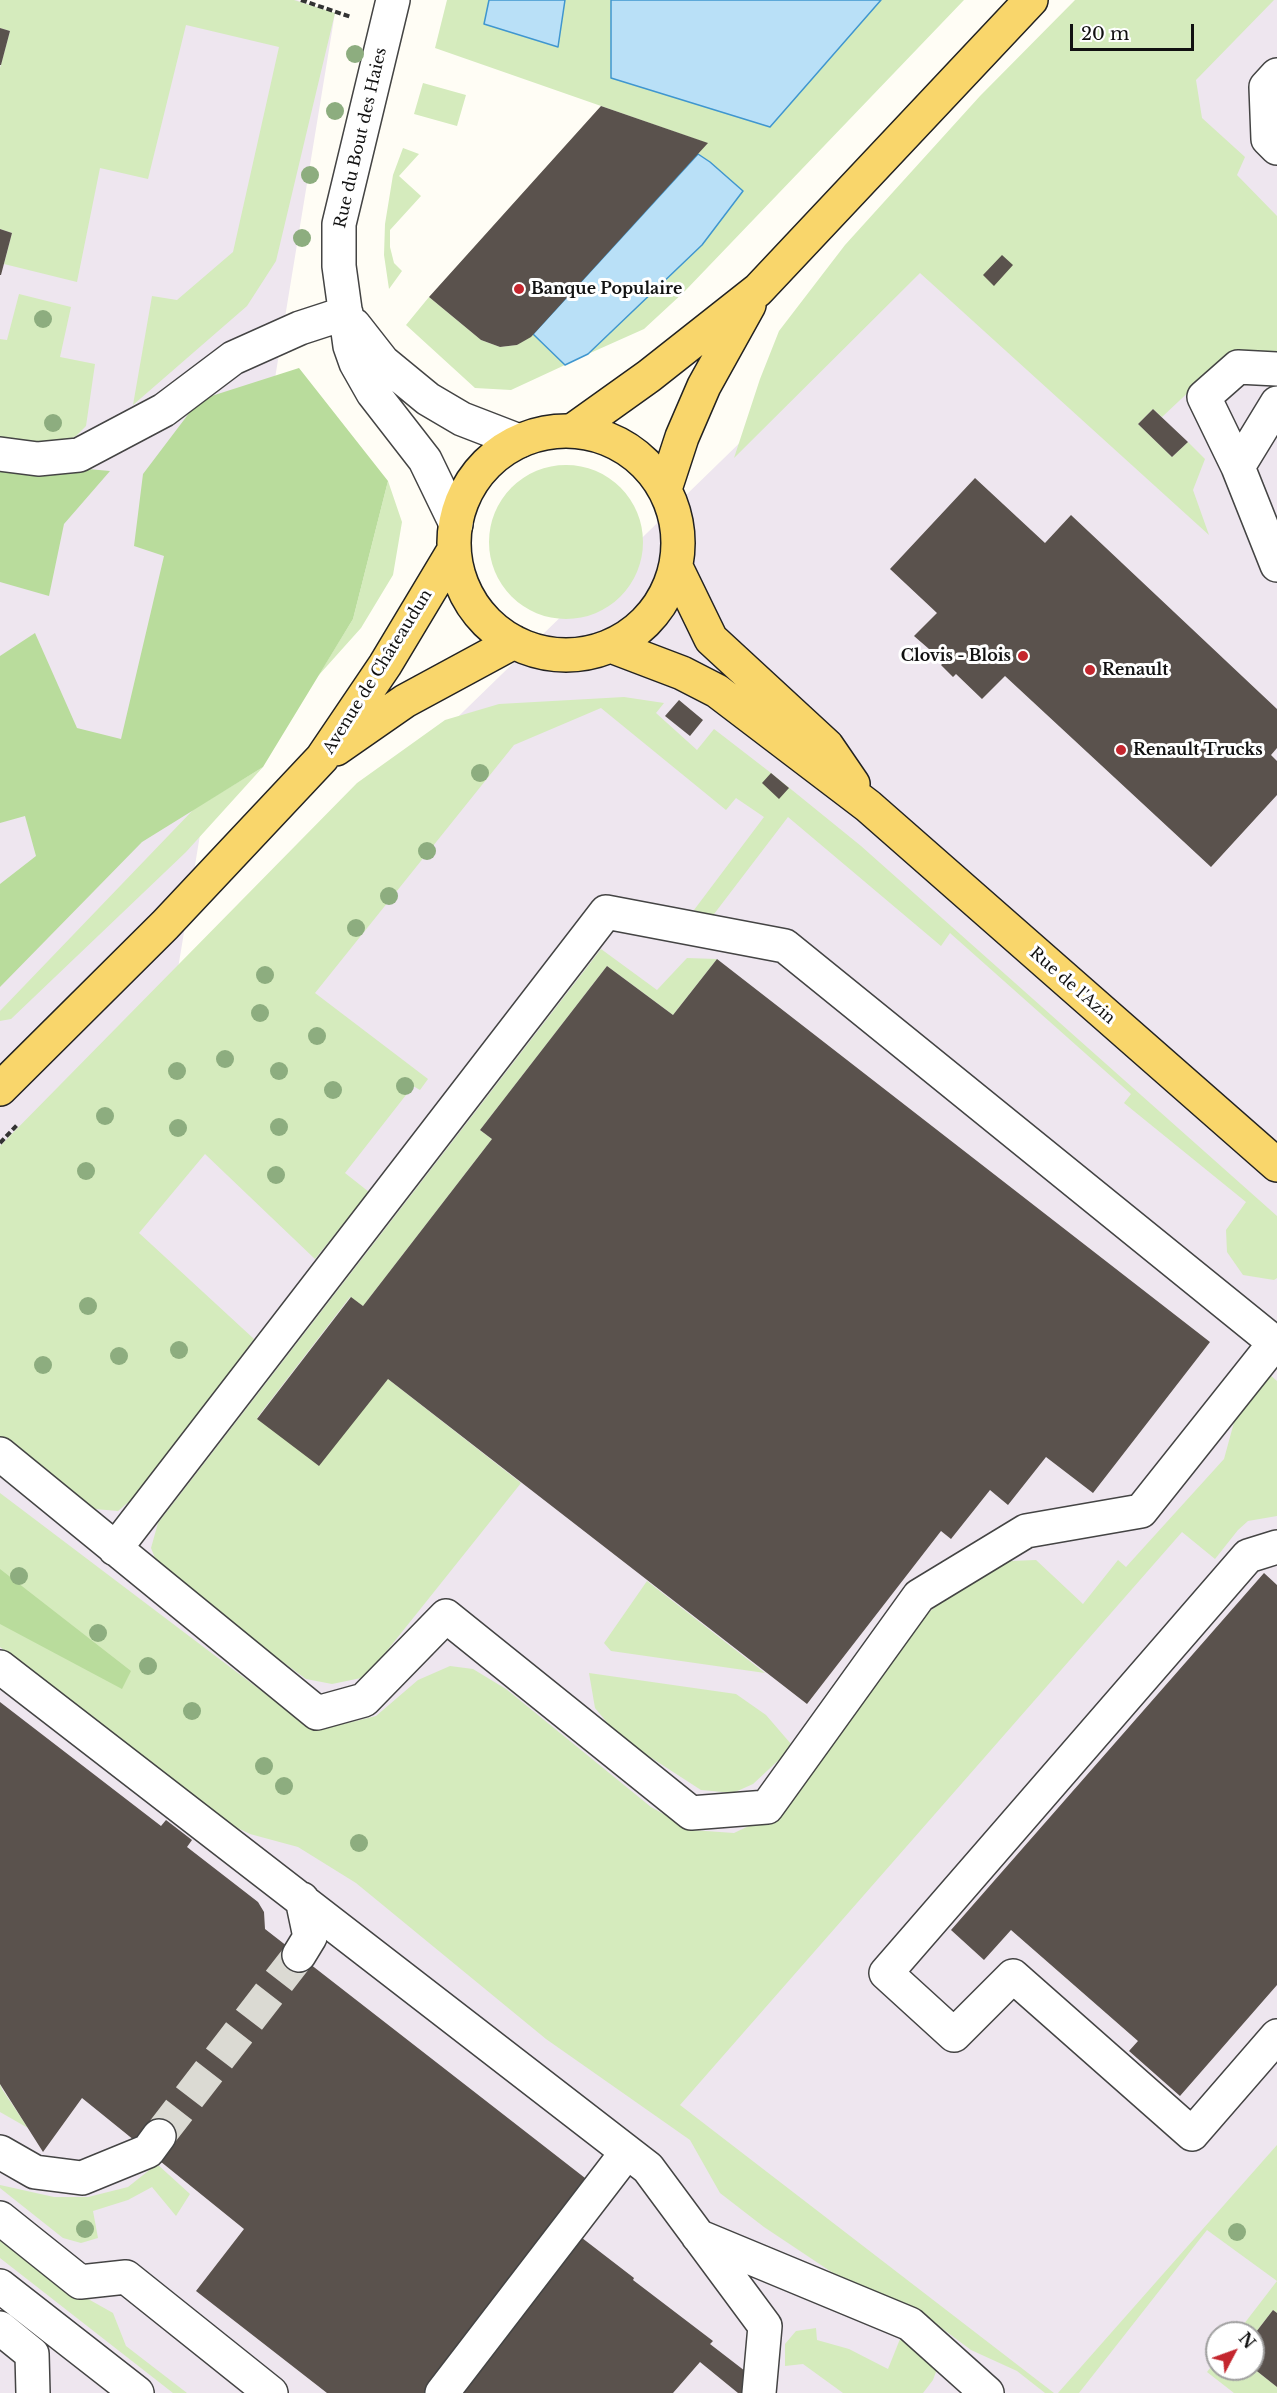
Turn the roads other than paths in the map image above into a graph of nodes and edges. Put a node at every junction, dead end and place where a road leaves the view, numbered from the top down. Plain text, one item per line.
1 (1031, 0) edge
2 (390, 15) edge
3 (1277, 75) edge
4 (1277, 148) edge
5 (758, 290) junction
6 (346, 313) junction
7 (1277, 369) edge
8 (1277, 403) edge
9 (572, 431) junction
10 (519, 441) junction
11 (0, 454) edge
12 (1238, 467) junction
13 (665, 489) junction
14 (455, 537) junction
15 (1277, 565) edge
16 (676, 567) junction
17 (514, 642) junction
18 (611, 646) junction
19 (322, 758) junction
20 (868, 806) junction
21 (0, 1089) edge
22 (1277, 1165) edge
23 (1276, 1342) edge
24 (0, 1454) edge
25 (1277, 1547) edge
26 (115, 1549) junction
27 (0, 1666) edge
28 (302, 1899) junction
29 (299, 1955) tunnel mouth
30 (1277, 2036) edge
31 (159, 2136) tunnel mouth
32 (0, 2152) edge
33 (627, 2152) junction
34 (0, 2218) edge
35 (698, 2236) junction
36 (0, 2286) edge
37 (0, 2328) edge
38 (33, 2393) edge
39 (137, 2393) edge
40 (271, 2393) edge
41 (442, 2393) edge
42 (759, 2393) edge
43 (987, 2393) edge

1 - 5 main road
2 - 6 street, Rue du Bout des Haies
3 - 4 street
5 - 9 main road
5 - 13 main road
6 - 10 street, Rue du Bout des Haies
6 - 11 street
6 - 14 street, Rue du Bout des Haies
7 - 12 street
8 - 12 street
9 - 10 main road, Avenue de Châteaudun
9 - 13 main road, Avenue de Châteaudun
10 - 14 main road, Avenue de Châteaudun
12 - 15 street
13 - 16 main road, Avenue de Châteaudun
14 - 17 main road
14 - 19 main road, Avenue de Châteaudun
16 - 18 main road
16 - 20 main road, Rue de l'Azin
17 - 18 main road
17 - 19 main road, Avenue de Châteaudun
18 - 20 main road, Rue de l'Azin
19 - 21 main road
20 - 22 main road, Rue de l'Azin
23 - 26 street
23 - 26 street
24 - 26 street
25 - 30 street
27 - 28 street
28 - 29 street
28 - 33 street
31 - 32 street
33 - 35 street
33 - 41 street
34 - 40 street
35 - 42 street
35 - 43 street
36 - 39 street
37 - 38 street

